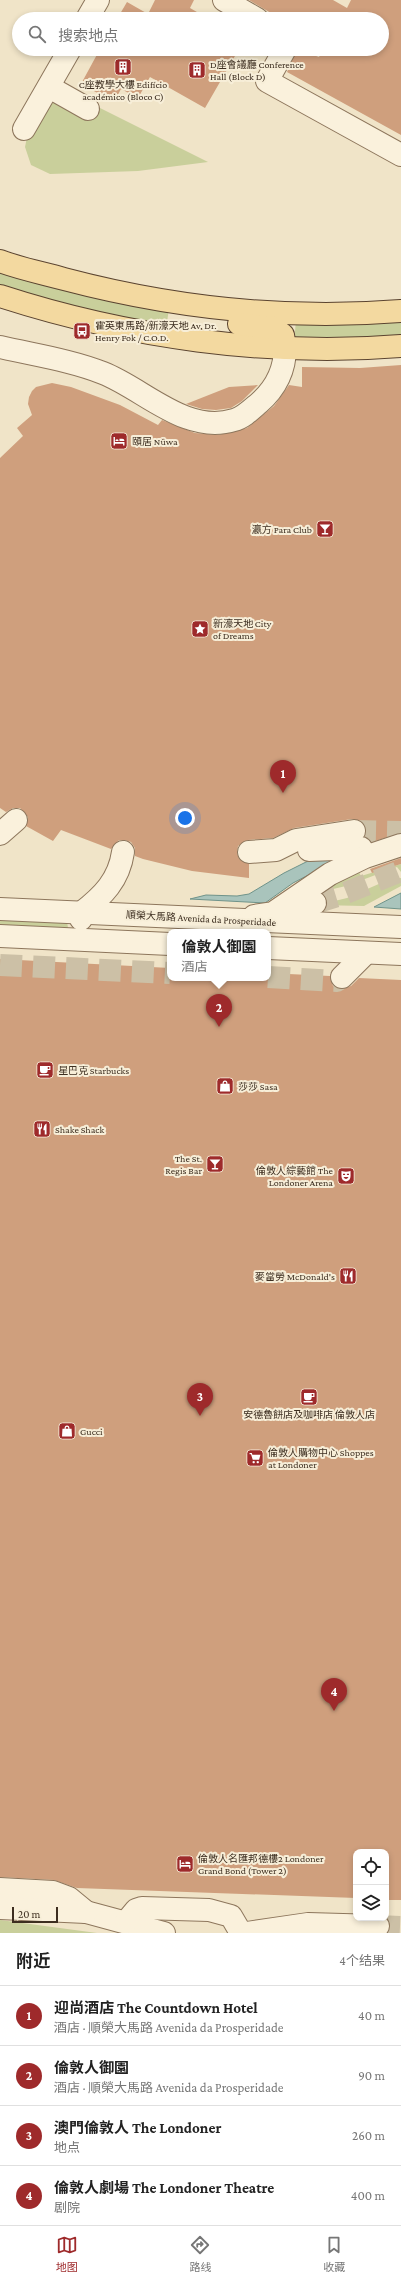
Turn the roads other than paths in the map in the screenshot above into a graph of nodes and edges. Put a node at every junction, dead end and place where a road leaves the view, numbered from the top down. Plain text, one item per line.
1 (98, 0) edge
2 (224, 0) edge
3 (91, 12) edge
4 (245, 12) edge
5 (66, 56) edge
6 (281, 56) edge
7 (49, 86) junction
8 (88, 109) dead end
9 (24, 129) dead end
10 (401, 155) edge
11 (0, 261) edge
12 (0, 296) edge
13 (191, 305) junction
14 (401, 311) edge
15 (401, 346) edge
16 (0, 347) edge
17 (286, 348) junction
18 (358, 840) tunnel mouth
19 (401, 845) edge
20 (123, 852) dead end
21 (249, 852) dead end
22 (315, 903) tunnel mouth
23 (0, 909) edge
24 (81, 913) junction
25 (273, 913) junction
26 (232, 919) junction
27 (399, 928) edge
28 (0, 936) edge
29 (80, 940) junction
30 (167, 944) edge
31 (271, 948) edge
32 (366, 953) junction
33 (401, 954) edge
34 (342, 977) tunnel mouth
35 (0, 1889) edge
36 (0, 1908) edge
37 (86, 1912) junction
38 (126, 1922) junction
39 (378, 1926) tunnel mouth
40 (164, 1933) edge
41 (241, 1933) edge
42 (247, 1933) edge

1 - 3 street
2 - 4 street
5 - 7 street
6 - 10 street
7 - 8 street
7 - 9 street
11 - 13 main road
12 - 17 main road
13 - 14 main road
13 - 17 main road
15 - 17 main road
16 - 17 street
18 - 21 street
19 - 25 street
20 - 24 street
22 - 25 street
23 - 24 street, 順榮大馬路 Avenida da Prosperidade
24 - 26 street, 順榮大馬路 Avenida da Prosperidade
24 - 29 street
25 - 26 street
26 - 27 street, 順榮大馬路 Avenida da Prosperidade
28 - 29 street
29 - 30 street
31 - 32 street
32 - 33 street
32 - 34 street
35 - 37 street
36 - 37 street
37 - 38 street
38 - 40 street
38 - 41 street
39 - 42 street

